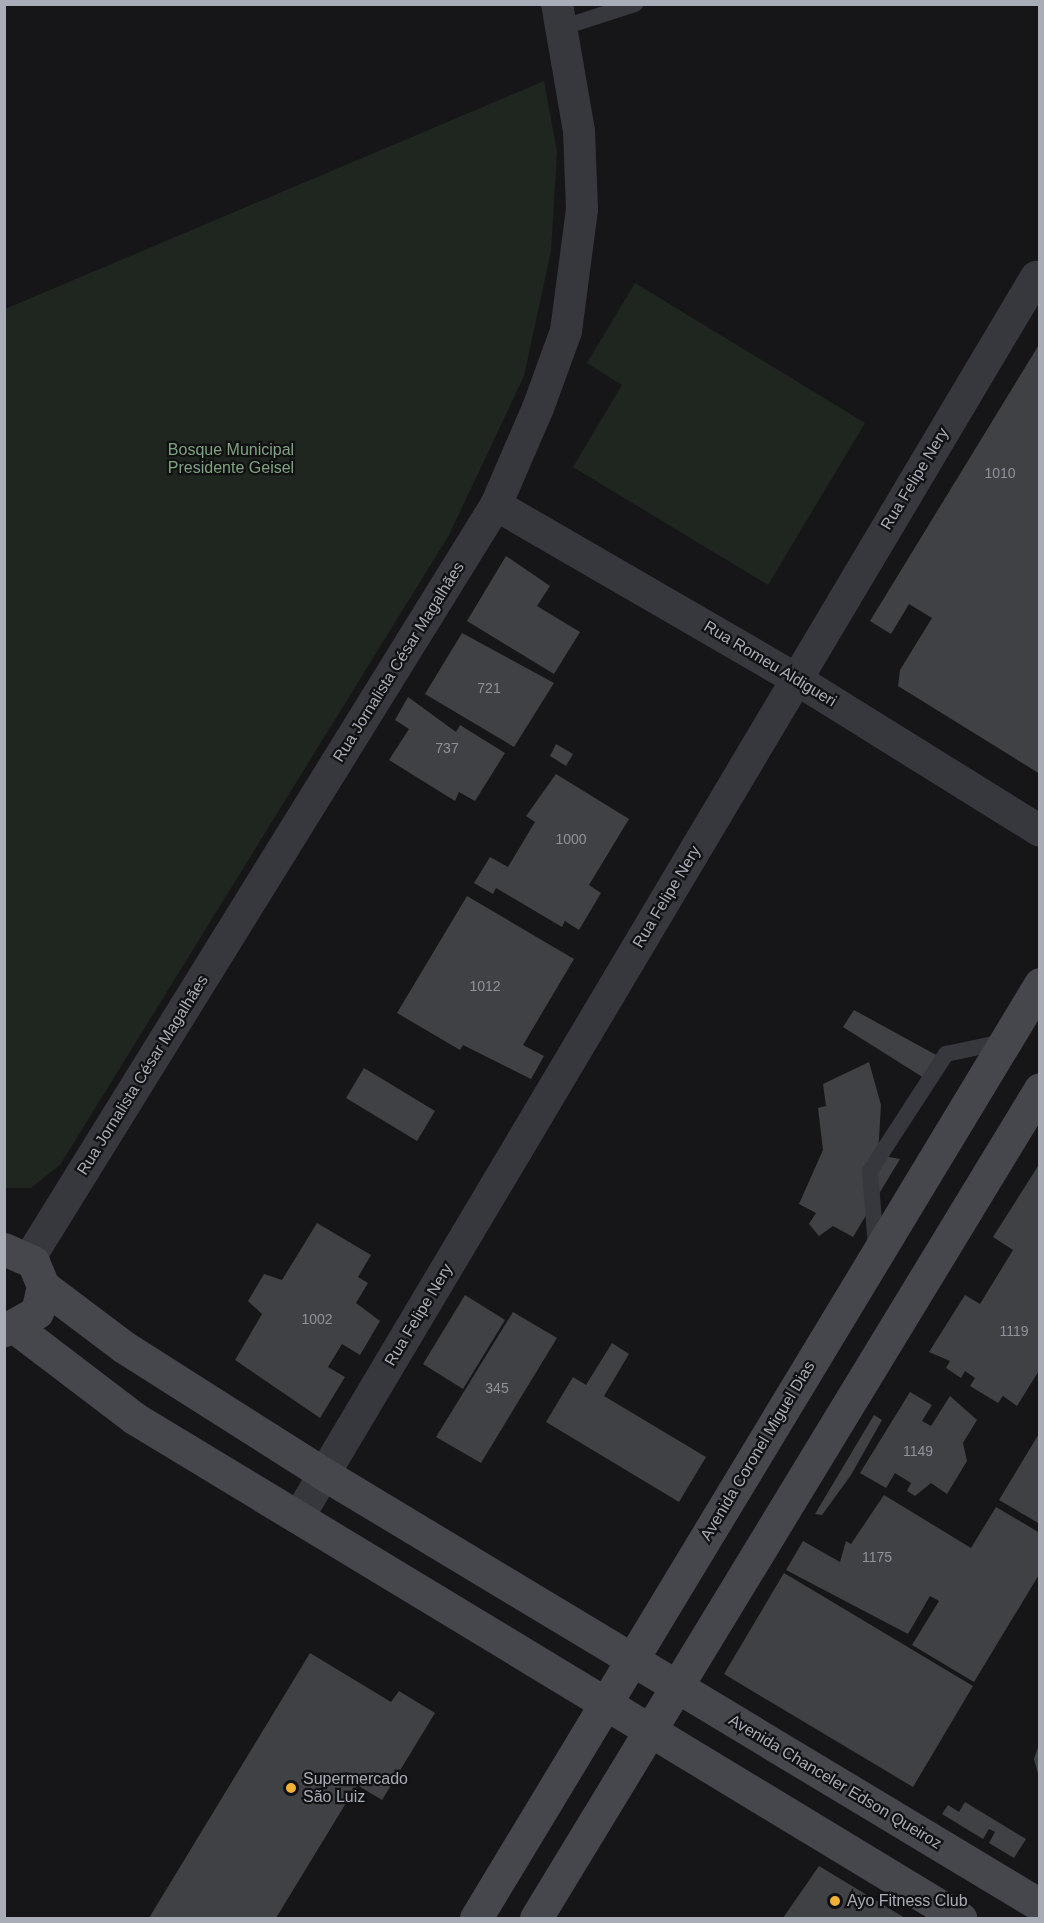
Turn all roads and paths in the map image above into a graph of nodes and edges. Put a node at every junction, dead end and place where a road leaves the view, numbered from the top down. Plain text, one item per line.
1 (635, 4) edge
2 (559, 16) edge
3 (1036, 277) dead end
4 (496, 505) junction
5 (796, 679) junction
6 (1040, 831) edge
7 (1040, 984) edge
8 (1007, 1041) junction
9 (1035, 1108) edge
10 (909, 1202) junction
11 (953, 1229) junction
12 (877, 1256) junction
13 (18, 1257) edge
14 (10, 1329) edge
15 (324, 1474) junction
16 (298, 1518) junction
17 (630, 1660) junction
18 (675, 1686) junction
19 (604, 1704) junction
20 (649, 1731) junction
21 (911, 1827) junction
22 (884, 1873) junction
23 (1040, 1905) edge
24 (476, 1918) edge
25 (536, 1918) edge
26 (960, 1918) edge

1 - 2 lane
2 - 4 street, Rua Jornalista César Magalhães
3 - 5 street, Rua Felipe Nery
4 - 5 street, Rua Romeu Aldigueri
4 - 13 street, Rua Jornalista César Magalhães
5 - 6 street, Rua Romeu Aldigueri
5 - 15 street, Rua Felipe Nery
7 - 8 main road, Avenida Coronel Miguel Dias
8 - 10 main road, Avenida Coronel Miguel Dias
8 - 12 lane
9 - 11 main road
10 - 11 main road
10 - 12 main road, Avenida Coronel Miguel Dias
11 - 18 main road
12 - 17 main road, Avenida Coronel Miguel Dias
13 - 14 main road
13 - 15 main road, Avenida Chanceler Edson Queiroz
14 - 16 main road
15 - 16 street, Rua Felipe Nery
15 - 17 main road, Avenida Chanceler Edson Queiroz
16 - 19 main road
17 - 18 main road, Avenida Chanceler Edson Queiroz
17 - 19 main road, Avenida Coronel Miguel Dias
18 - 20 main road
18 - 21 main road, Avenida Chanceler Edson Queiroz
19 - 20 main road
19 - 24 main road, Avenida Coronel Miguel Dias
20 - 22 main road
20 - 25 main road
21 - 22 main road
21 - 23 main road, Avenida Chanceler Edson Queiroz
22 - 26 main road

